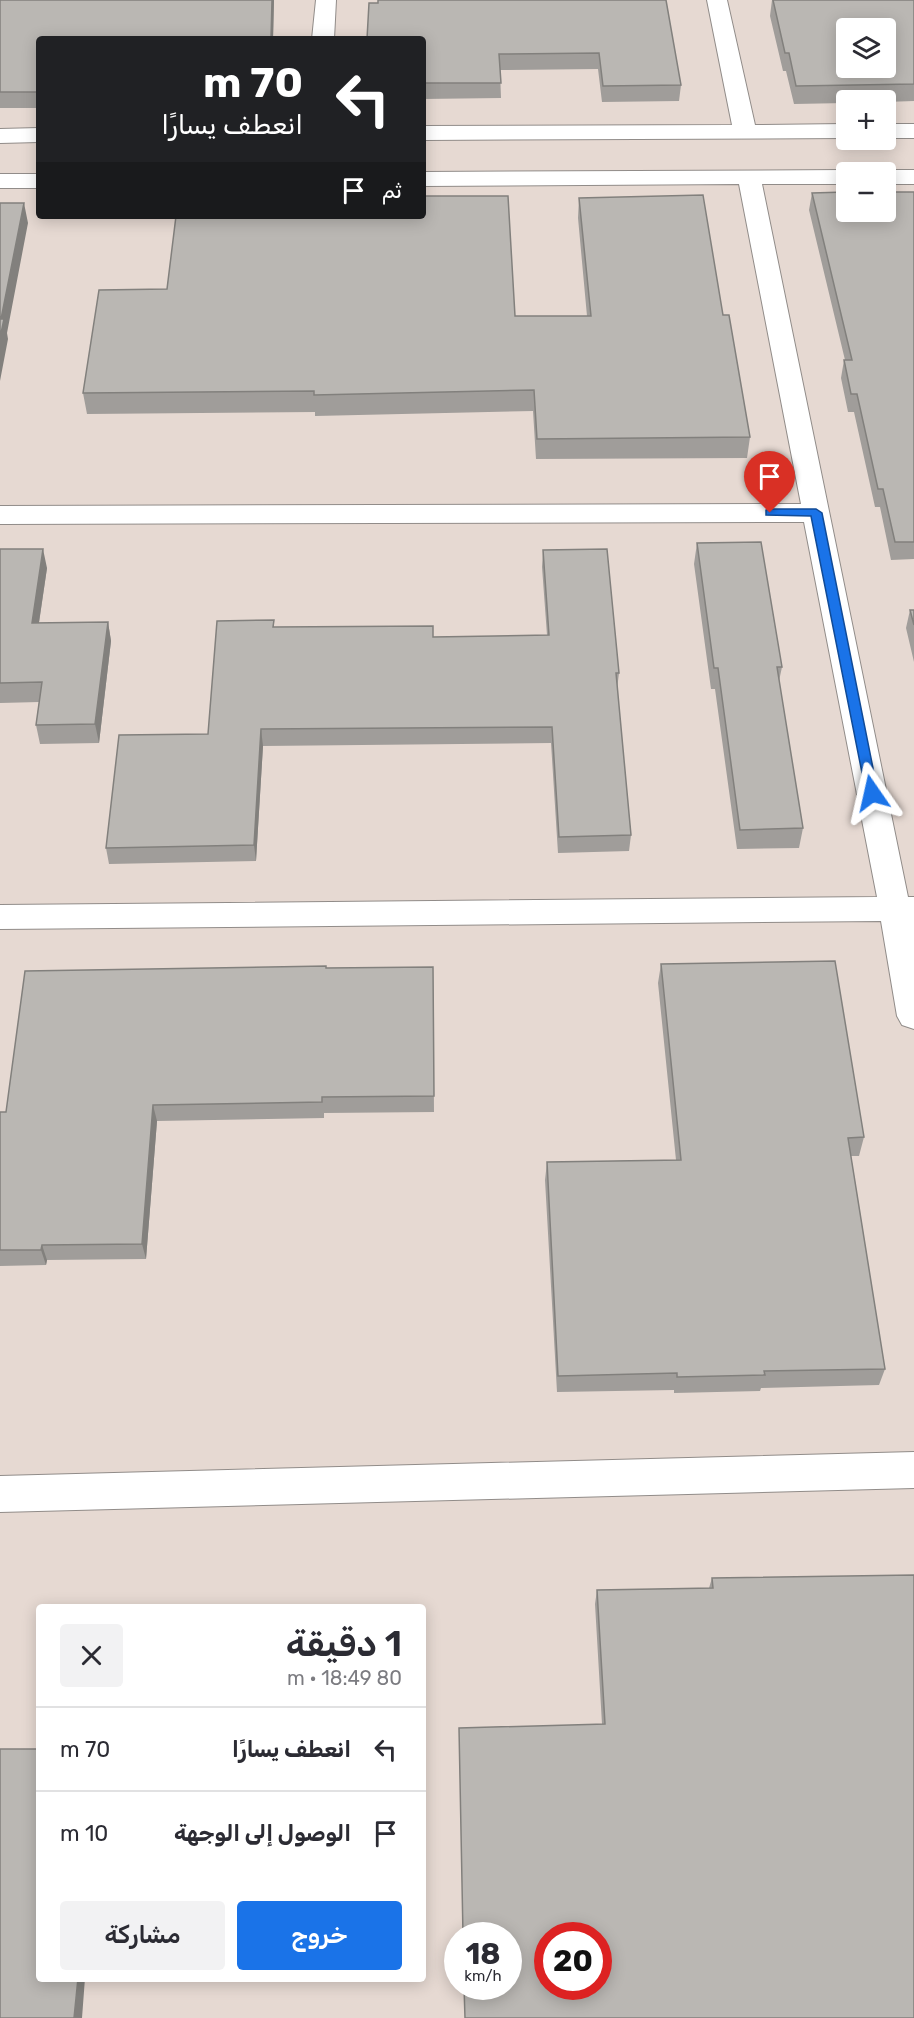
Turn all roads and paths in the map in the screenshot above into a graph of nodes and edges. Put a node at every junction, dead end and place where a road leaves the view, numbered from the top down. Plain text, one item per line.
1 (326, 0) edge
2 (717, 0) edge
3 (323, 36) edge
4 (836, 131) edge
5 (896, 131) edge
6 (914, 131) edge
7 (745, 132) junction
8 (426, 133) edge
9 (36, 135) edge
10 (0, 136) edge
11 (749, 177) junction
12 (836, 177) edge
13 (896, 177) edge
14 (914, 177) edge
15 (426, 179) edge
16 (0, 181) edge
17 (36, 181) edge
18 (816, 513) junction
19 (0, 515) edge
20 (904, 909) edge
21 (0, 917) edge
22 (914, 1016) edge
23 (914, 1470) edge
24 (0, 1494) edge

1 - 3 street
2 - 7 street
4 - 7 street
5 - 6 street
7 - 8 street
9 - 10 street
11 - 12 street
11 - 15 street
11 - 18 street
13 - 14 street
16 - 17 street
18 - 19 street
18 - 20 street
20 - 21 street
20 - 22 street
23 - 24 street

